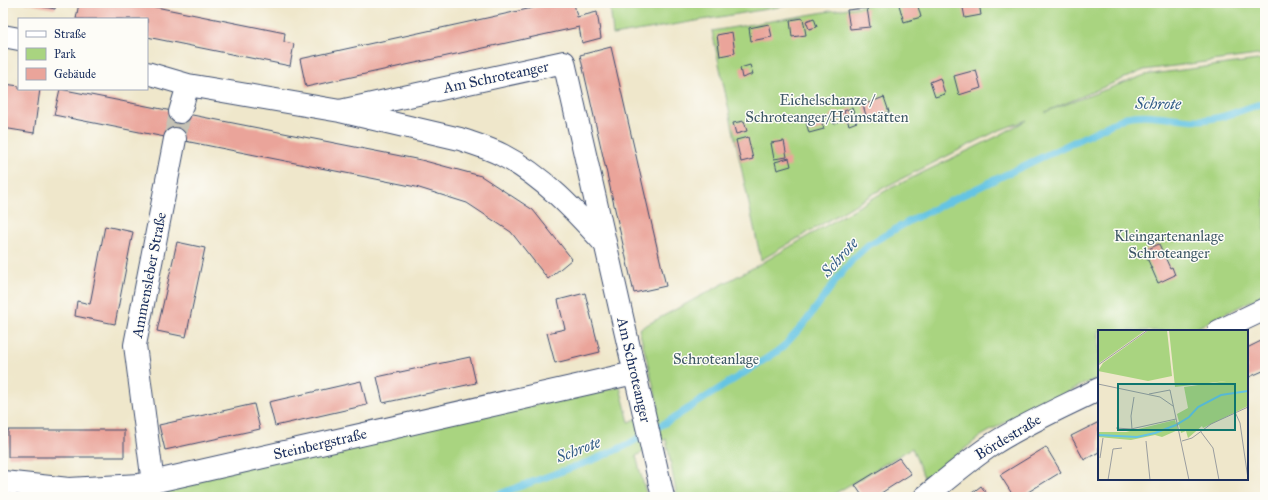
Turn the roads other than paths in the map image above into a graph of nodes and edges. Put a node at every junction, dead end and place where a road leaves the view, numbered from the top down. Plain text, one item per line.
1 (3, 36) edge
2 (18, 39) edge
3 (148, 73) edge
4 (188, 85) junction
5 (340, 111) junction
6 (180, 112) tunnel mouth
7 (175, 140) tunnel mouth
8 (605, 244) junction
9 (1265, 310) edge
10 (1221, 330) edge
11 (634, 373) junction
12 (1098, 389) edge
13 (3, 482) edge
14 (153, 482) junction
15 (663, 497) edge
16 (925, 497) edge

1 - 2 street
3 - 4 street, Am Schroteanger
4 - 5 street, Am Schroteanger
4 - 6 street
5 - 8 street, Am Schroteanger
5 - 8 street, Am Schroteanger
7 - 14 street, Ammensleber Straße
8 - 11 street, Am Schroteanger
9 - 10 street
11 - 14 street, Steinbergstraße
11 - 15 street, Am Schroteanger
12 - 16 street, Bördestraße
13 - 14 street, Steinbergstraße

